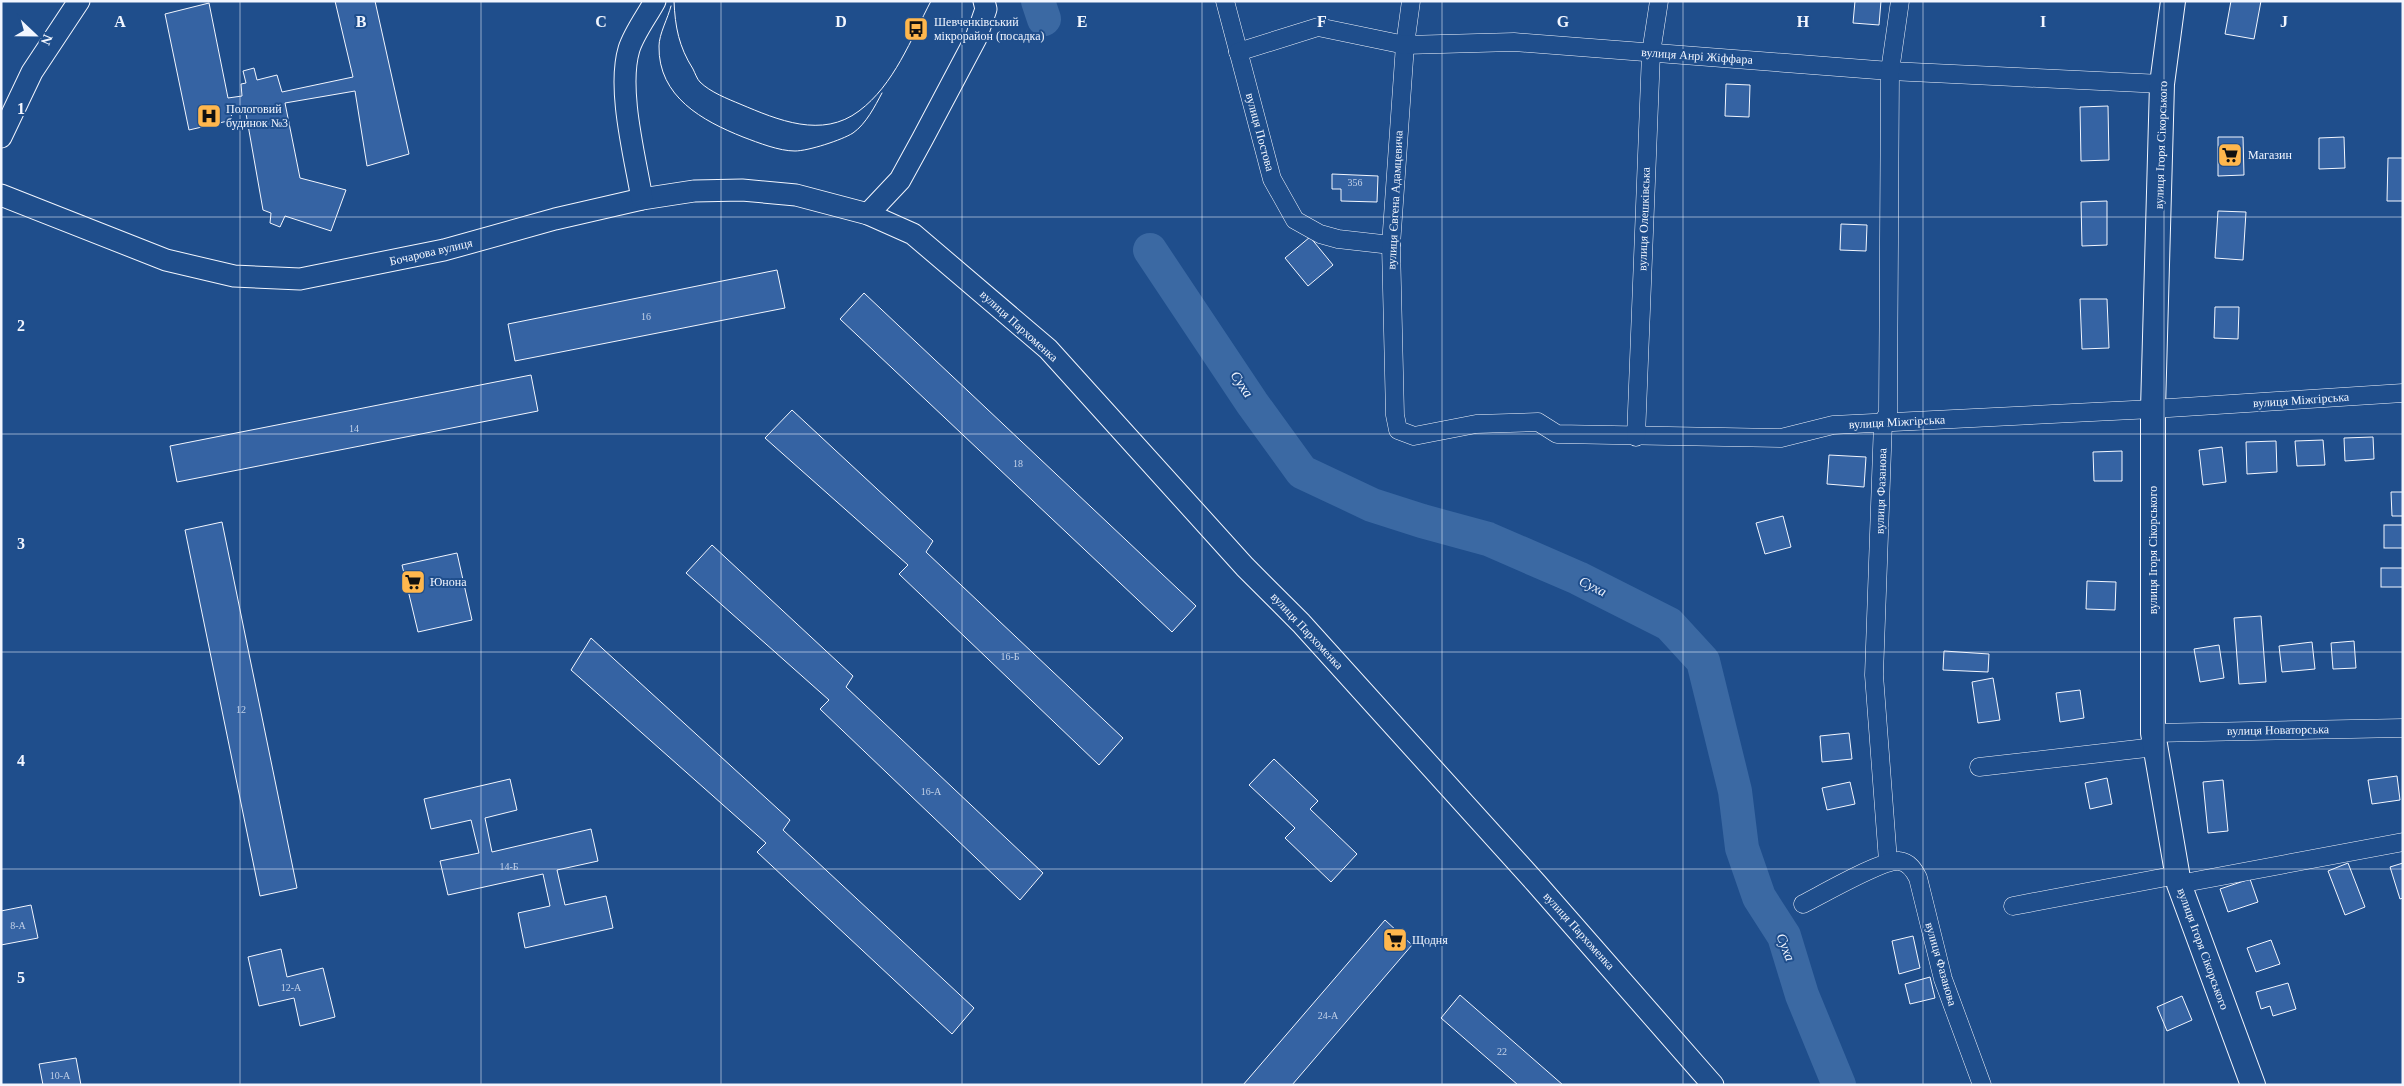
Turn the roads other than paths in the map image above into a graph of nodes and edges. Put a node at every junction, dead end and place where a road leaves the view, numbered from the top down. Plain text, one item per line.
1 (79, 1) edge
2 (655, 1) edge
3 (984, 1) edge
4 (1225, 1) edge
5 (1411, 1) edge
6 (1659, 1) edge
7 (1900, 1) edge
8 (2173, 1) edge
9 (1405, 45) junction
10 (1238, 52) junction
11 (1651, 53) junction
12 (1890, 71) junction
13 (2162, 84) junction
14 (1, 137) edge
15 (1, 195) edge
16 (642, 199) junction
17 (868, 214) junction
18 (1391, 245) junction
19 (2403, 393) edge
20 (2153, 409) junction
21 (1883, 422) junction
22 (1398, 430) joint
23 (1636, 436) junction
24 (2403, 728) edge
25 (2154, 740) junction
26 (1979, 767) dead end
27 (2403, 842) edge
28 (1888, 861) junction
29 (2178, 880) junction
30 (1803, 904) dead end
31 (2013, 906) dead end
32 (1713, 1085) edge
33 (1982, 1085) edge
34 (2252, 1085) edge

1 - 14 street
2 - 16 street
3 - 17 street
4 - 10 street, вулиця Постова
5 - 9 street, вулиця Євгена Адамцевича
6 - 11 street, вулиця Олешківська
7 - 12 street, вулиця Фазанова
8 - 13 main road, вулиця Ігоря Сікорського
9 - 10 street, вулиця Анрі Жіффара
9 - 11 street, вулиця Анрі Жіффара
9 - 18 street, вулиця Євгена Адамцевича
10 - 18 street, вулиця Постова
11 - 12 street, вулиця Анрі Жіффара
11 - 23 street, вулиця Олешківська
12 - 13 street, вулиця Анрі Жіффара
12 - 21 street, вулиця Фазанова
13 - 20 main road, вулиця Ігоря Сікорського
15 - 16 street, Бочарова вулиця
16 - 17 street, Бочарова вулиця
17 - 32 street, вулиця Пархоменка
18 - 22 street, вулиця Євгена Адамцевича
19 - 20 street, вулиця Міжгірська
20 - 21 street, вулиця Міжгірська
20 - 25 main road, вулиця Ігоря Сікорського
21 - 23 street, вулиця Міжгірська
21 - 28 street, вулиця Фазанова
22 - 23 street, вулиця Міжгірська
24 - 25 street, вулиця Новаторська
25 - 26 street, вулиця Новаторська
25 - 29 main road, вулиця Ігоря Сікорського
27 - 29 street
28 - 30 street
28 - 33 street, вулиця Фазанова
29 - 31 street
29 - 34 main road, вулиця Ігоря Сікорського

